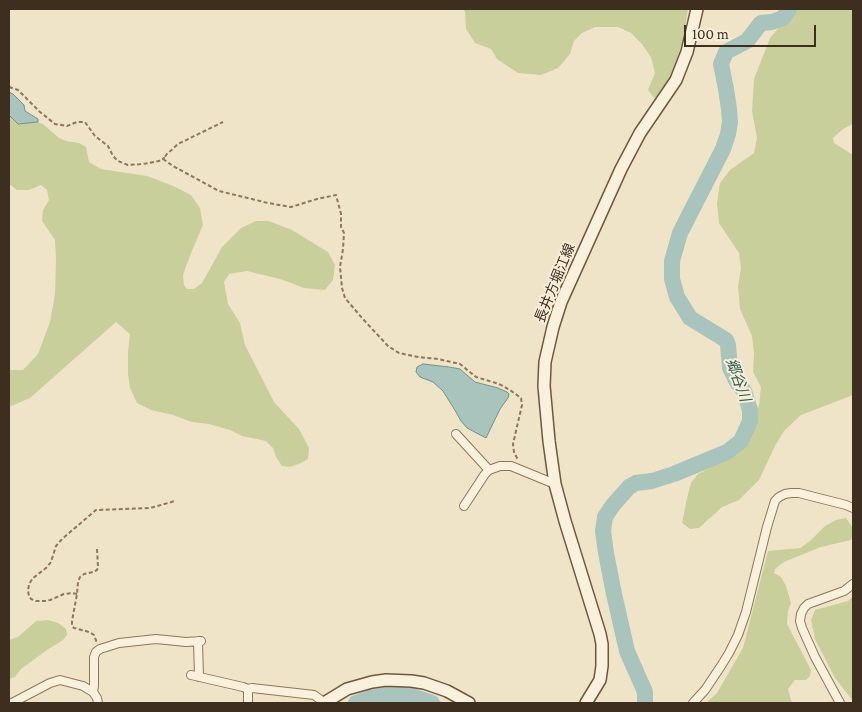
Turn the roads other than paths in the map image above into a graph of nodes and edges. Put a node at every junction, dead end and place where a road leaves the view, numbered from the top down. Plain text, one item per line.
1 (697, 9) edge
2 (456, 434) dead end
3 (490, 470) junction
4 (556, 484) junction
5 (464, 506) dead end
6 (853, 508) edge
7 (853, 584) edge
8 (248, 689) junction
9 (92, 692) junction
10 (12, 703) edge
11 (98, 703) edge
12 (248, 703) edge
13 (324, 703) edge
14 (469, 703) edge
15 (586, 703) edge
16 (693, 703) edge
17 (840, 703) edge

1 - 4 main road, 長井方堀江線
2 - 3 street
3 - 4 street
3 - 5 street
4 - 15 main road, 長井方堀江線
6 - 16 street
7 - 17 street
8 - 9 street
8 - 12 street
8 - 13 street
9 - 10 street
9 - 11 street
13 - 14 main road

